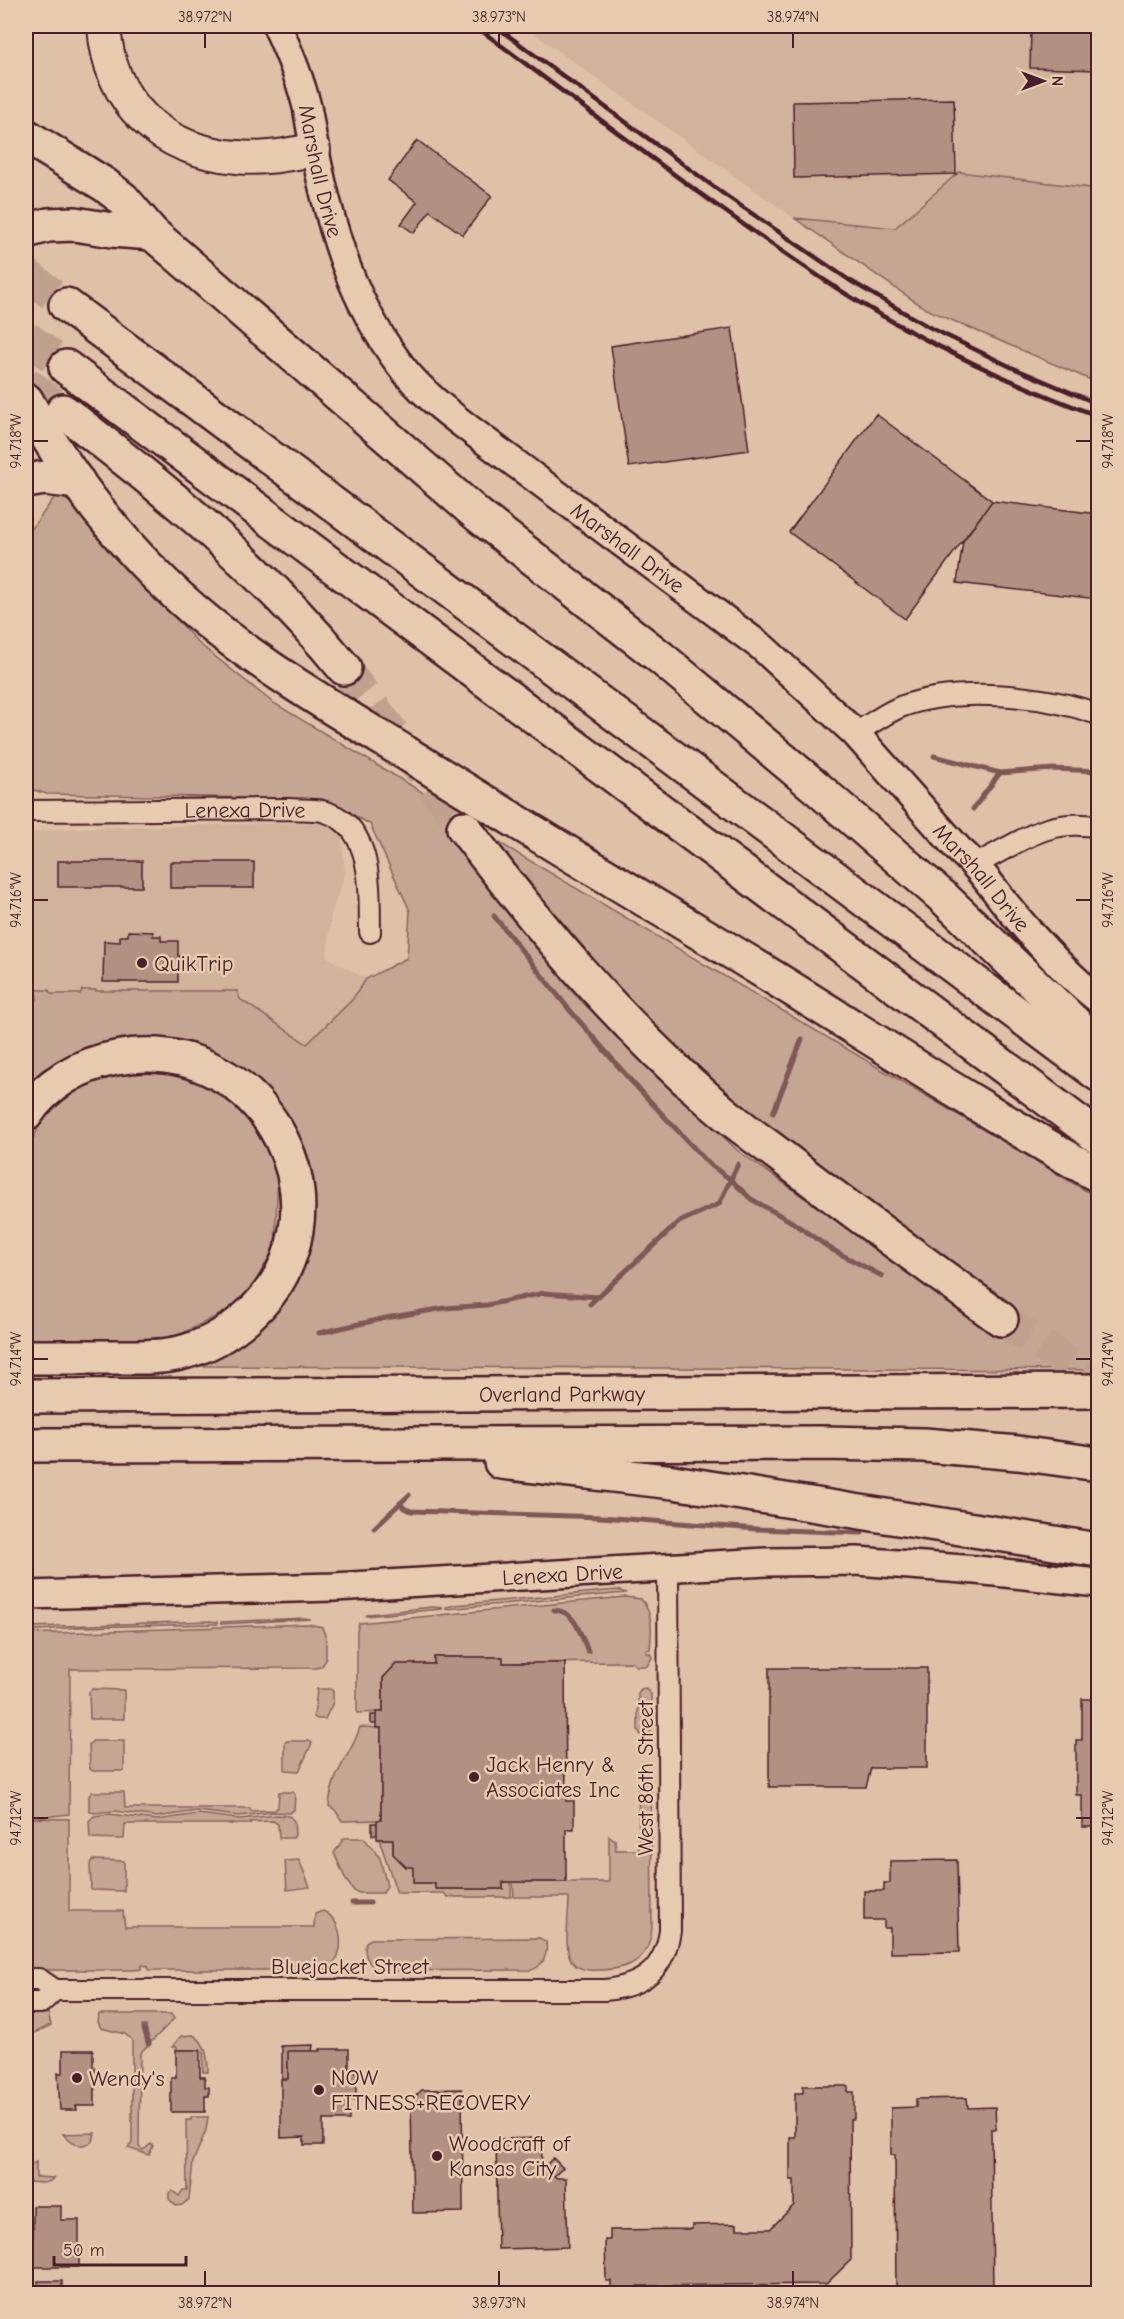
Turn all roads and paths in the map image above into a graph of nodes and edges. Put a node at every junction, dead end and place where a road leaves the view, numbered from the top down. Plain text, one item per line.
1 (104, 26) edge
2 (277, 26) edge
3 (26, 136) edge
4 (315, 150) junction
5 (26, 231) edge
6 (152, 233) junction
7 (66, 305) tunnel mouth
8 (66, 367) tunnel mouth
9 (26, 400) edge
10 (63, 411) tunnel mouth
11 (26, 481) edge
12 (78, 482) junction
13 (344, 669) tunnel mouth
14 (1098, 714) edge
15 (855, 733) junction
16 (26, 811) edge
17 (1098, 827) edge
18 (464, 828) tunnel mouth
19 (976, 864) junction
20 (370, 932) dead end
21 (1098, 999) edge
22 (1098, 1045) edge
23 (1098, 1074) edge
24 (26, 1114) edge
25 (1098, 1137) edge
26 (1098, 1175) edge
27 (1000, 1318) tunnel mouth
28 (26, 1357) edge
29 (1098, 1392) edge
30 (26, 1396) edge
31 (26, 1445) edge
32 (354, 1445) junction
33 (1098, 1464) edge
34 (1098, 1550) edge
35 (668, 1568) junction
36 (1098, 1584) edge
37 (26, 1595) edge
38 (26, 1979) edge
39 (643, 1980) joint
40 (55, 1990) junction
41 (26, 2003) edge

1 - 4 main road
2 - 4 street, Marshall Drive
3 - 6 highway
4 - 15 street, Marshall Drive
5 - 6 highway
6 - 22 highway
7 - 23 highway
8 - 25 highway
9 - 12 highway
10 - 13 highway
11 - 12 highway
12 - 26 highway
14 - 15 street
15 - 19 street, Marshall Drive
16 - 20 street, Lenexa Drive
17 - 19 street
18 - 27 highway
19 - 21 street, Marshall Drive
24 - 28 highway
29 - 30 highway, Overland Parkway
31 - 32 highway
32 - 33 highway
32 - 34 highway
35 - 36 street, Lenexa Drive
35 - 37 street, Lenexa Drive
35 - 39 street, West 86th Street
38 - 40 street, Bluejacket Street
39 - 40 street, Bluejacket Street
40 - 41 street, Bluejacket Street

